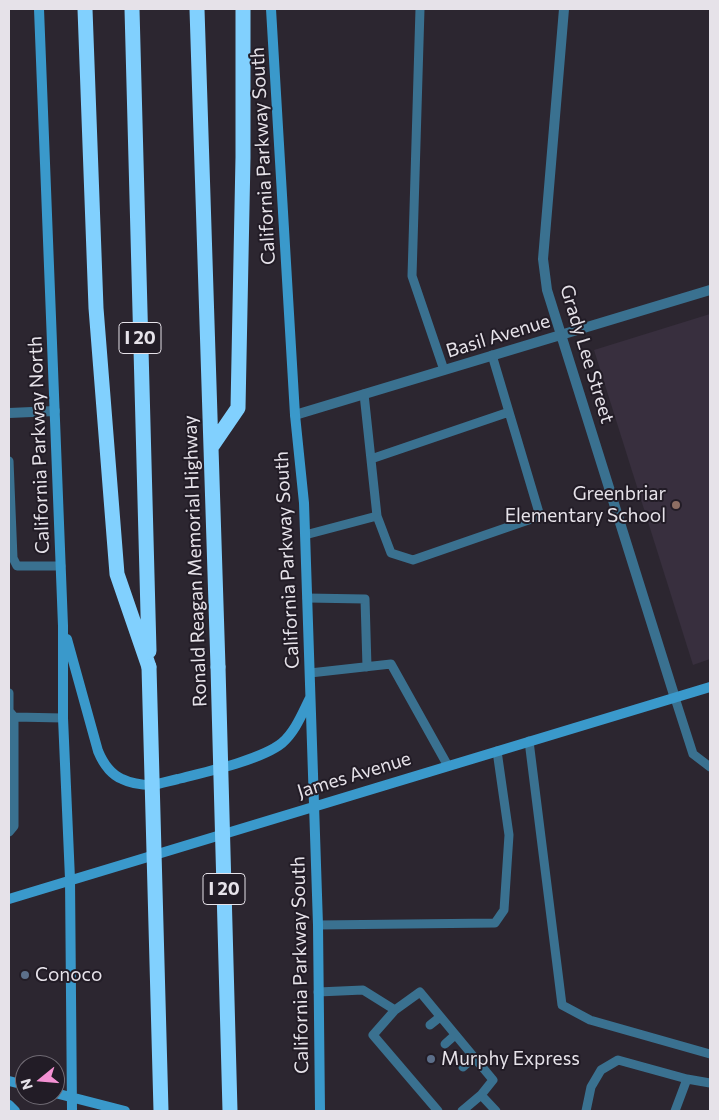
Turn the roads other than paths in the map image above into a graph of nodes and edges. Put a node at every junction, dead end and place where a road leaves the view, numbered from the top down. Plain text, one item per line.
1 (39, 9) edge
2 (84, 9) edge
3 (132, 9) edge
4 (197, 9) edge
5 (243, 9) edge
6 (271, 9) edge
7 (420, 9) edge
8 (564, 9) edge
9 (710, 290) edge
10 (562, 334) junction
11 (492, 356) junction
12 (444, 370) junction
13 (364, 394) junction
14 (55, 411) junction
15 (509, 412) junction
16 (9, 413) edge
17 (296, 415) junction
18 (212, 446) junction
19 (371, 459) junction
20 (9, 461) edge
21 (377, 516) junction
22 (305, 535) junction
23 (61, 566) junction
24 (307, 598) junction
25 (64, 626) junction
26 (367, 667) junction
27 (149, 668) junction
28 (310, 673) junction
29 (710, 687) edge
30 (9, 693) edge
31 (310, 697) junction
32 (676, 698) junction
33 (14, 717) junction
34 (63, 718) junction
35 (529, 741) junction
36 (11, 745) edge
37 (497, 751) junction
38 (448, 766) junction
39 (710, 767) edge
40 (314, 806) junction
41 (9, 832) edge
42 (70, 879) junction
43 (9, 899) edge
44 (318, 925) junction
45 (318, 992) junction
46 (395, 1010) junction
47 (440, 1017) junction
48 (430, 1025) dead end
49 (455, 1035) junction
50 (445, 1044) dead end
51 (710, 1054) edge
52 (474, 1057) junction
53 (464, 1067) dead end
54 (687, 1078) junction
55 (710, 1083) edge
56 (65, 1095) edge
57 (481, 1095) junction
58 (72, 1097) junction
59 (9, 1105) edge
60 (15, 1111) edge
61 (72, 1111) edge
62 (125, 1111) edge
63 (161, 1111) edge
64 (230, 1111) edge
65 (320, 1111) edge
66 (438, 1111) edge
67 (462, 1111) edge
68 (496, 1111) edge
69 (586, 1111) edge
70 (674, 1111) edge

1 - 14 main road, California Parkway North
2 - 27 highway
3 - 27 highway, I 20
4 - 18 highway, Ronald Reagan Memorial Highway / I 20
5 - 18 highway
6 - 17 main road, California Parkway South
7 - 12 lane
8 - 10 street, Grady Lee Street
9 - 10 street, Basil Avenue
10 - 11 street, Basil Avenue
10 - 32 street, Grady Lee Street
11 - 12 street, Basil Avenue
11 - 15 lane
12 - 13 street, Basil Avenue
13 - 17 street, Basil Avenue
13 - 19 lane
14 - 16 street
14 - 23 main road, California Parkway North
15 - 19 lane
15 - 21 lane
17 - 22 main road, California Parkway South
18 - 64 highway, Ronald Reagan Memorial Highway / I 20, bridge
19 - 21 lane
20 - 23 lane
21 - 22 lane
22 - 24 main road, California Parkway South
23 - 25 main road, California Parkway North
24 - 26 lane
24 - 28 main road, California Parkway South
25 - 31 main road
25 - 34 main road, California Parkway North
26 - 28 lane
26 - 38 lane
27 - 63 highway, I 20, bridge
28 - 31 main road, California Parkway South
29 - 32 main road, James Avenue
30 - 33 lane
31 - 40 main road, California Parkway South
32 - 35 main road, James Avenue
32 - 39 lane
33 - 34 lane
33 - 36 lane
34 - 42 main road, California Parkway North
35 - 37 main road, James Avenue
35 - 51 lane
36 - 41 lane
37 - 38 main road, James Avenue
37 - 44 lane
38 - 40 main road, James Avenue
40 - 42 main road, James Avenue
40 - 44 main road, California Parkway South
42 - 43 main road, James Avenue
42 - 58 main road, California Parkway North
44 - 45 main road, California Parkway South
45 - 46 lane
45 - 65 main road, California Parkway South
46 - 47 lane
46 - 66 lane
47 - 48 lane
47 - 49 lane
49 - 50 lane
49 - 52 lane
52 - 53 lane
52 - 57 lane
54 - 55 lane
54 - 69 lane
54 - 70 lane
56 - 58 main road
57 - 67 lane
57 - 68 lane
58 - 61 main road, California Parkway North
58 - 62 main road
59 - 60 main road

